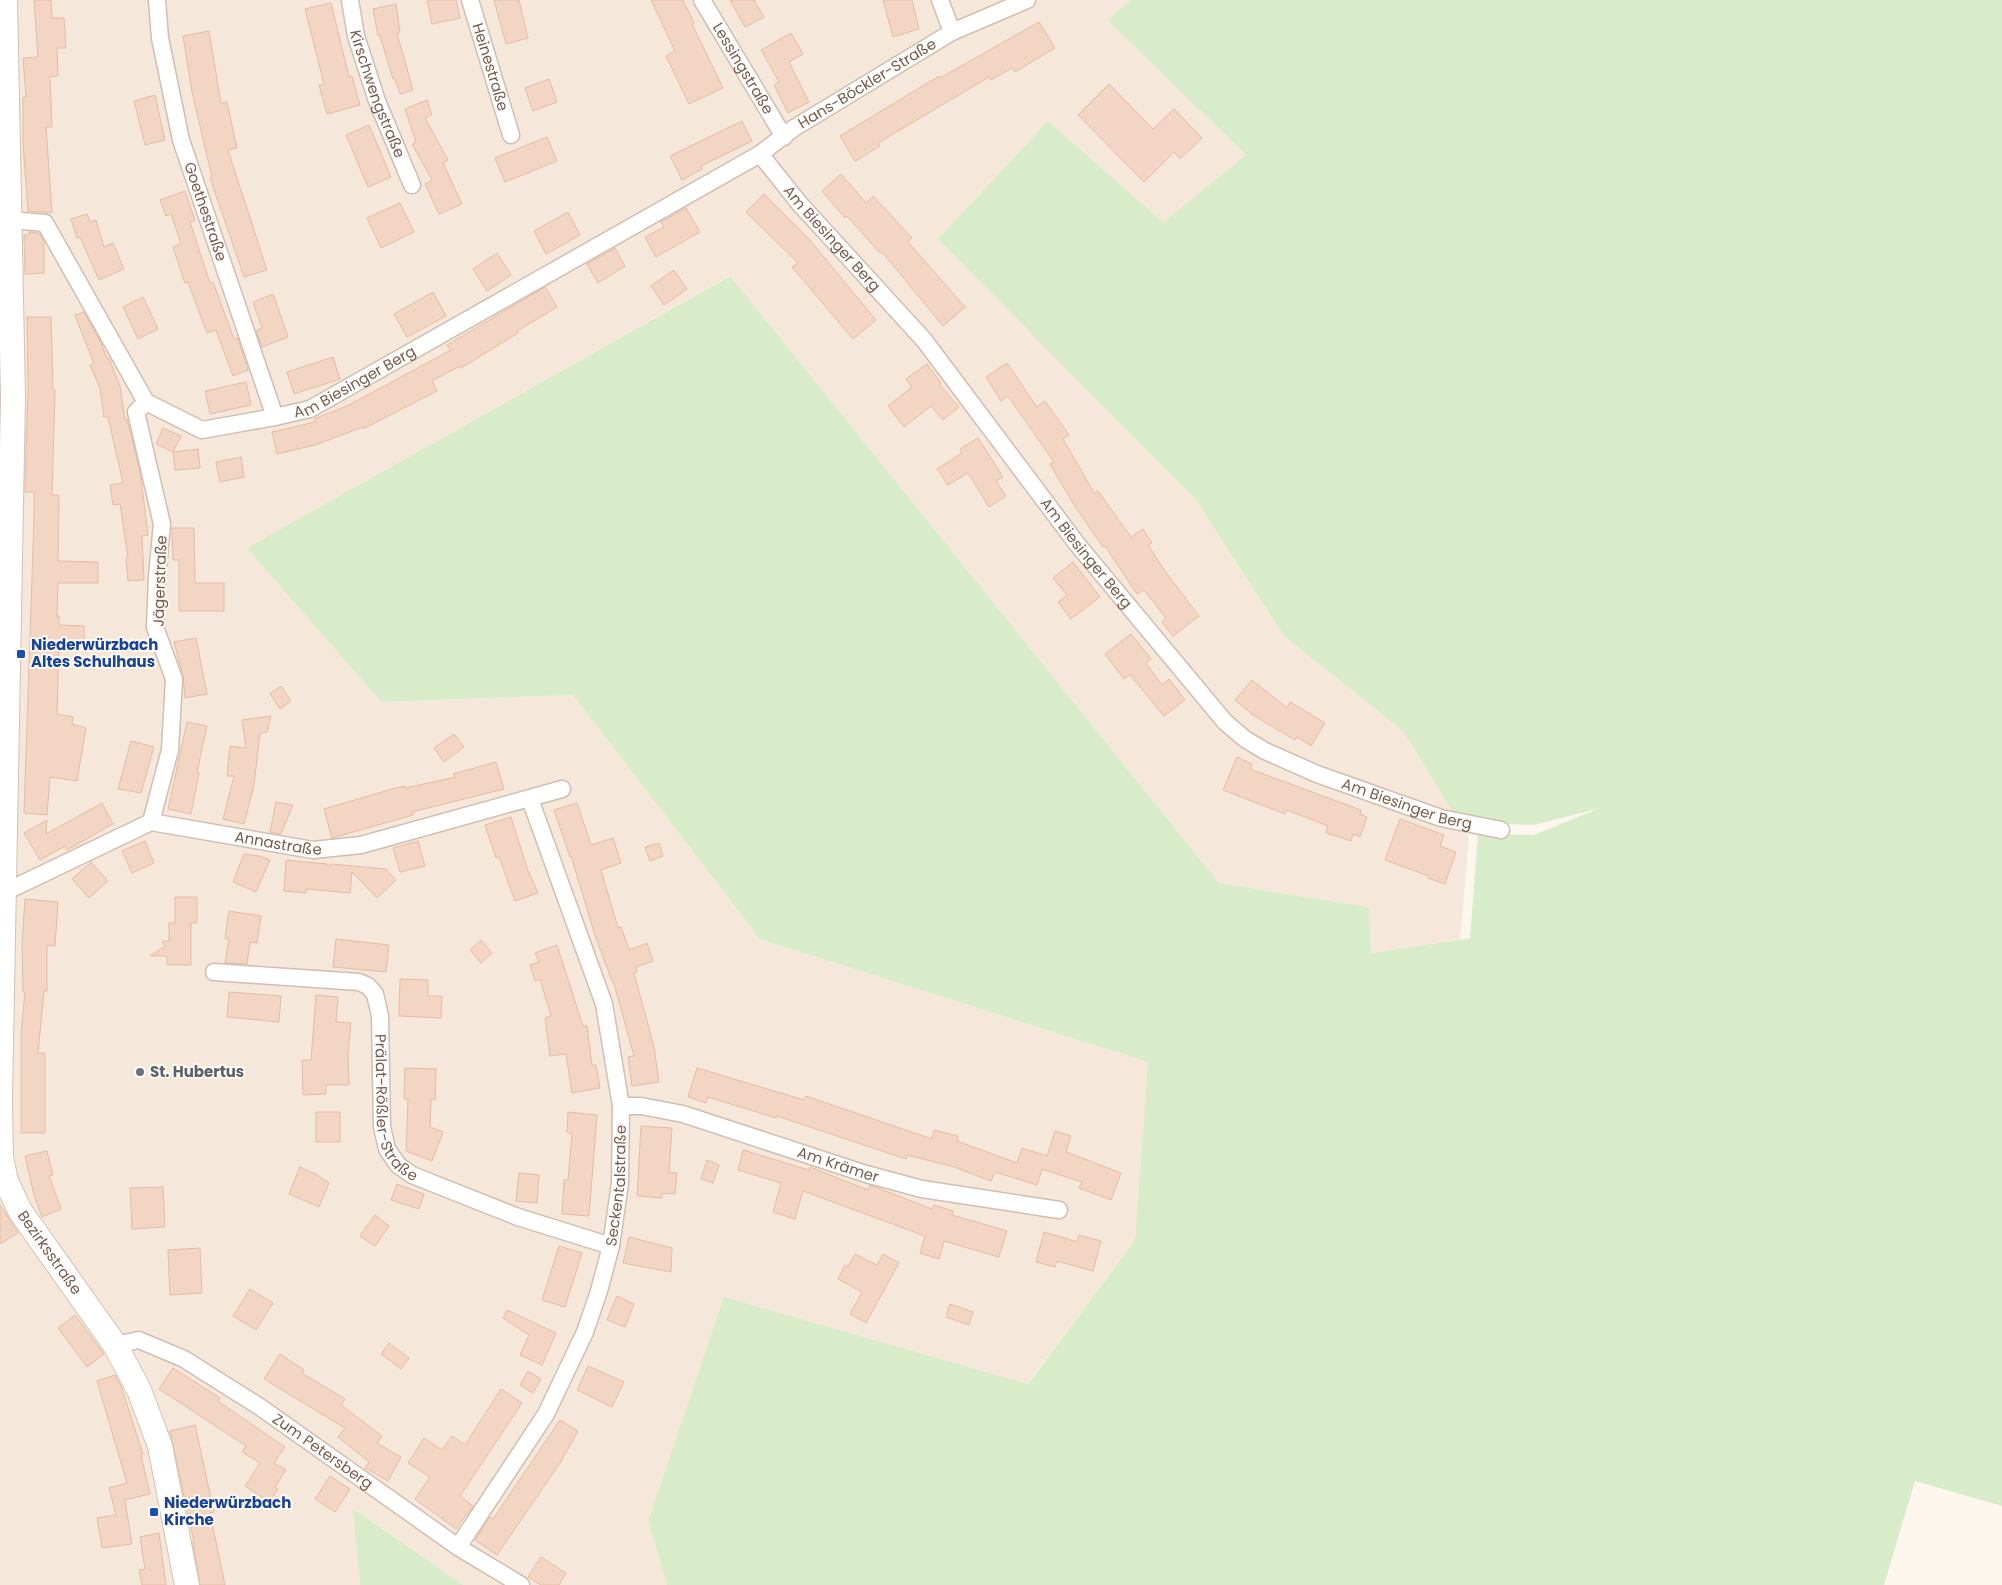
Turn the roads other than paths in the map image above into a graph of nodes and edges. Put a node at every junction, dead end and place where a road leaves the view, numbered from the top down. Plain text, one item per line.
1 (5, 0) edge
2 (157, 0) edge
3 (350, 0) edge
4 (470, 0) edge
5 (702, 0) edge
6 (940, 0) edge
7 (1027, 0) edge
8 (952, 32) junction
9 (511, 135) dead end
10 (784, 137) junction
11 (760, 154) junction
12 (412, 185) dead end
13 (10, 220) junction
14 (146, 402) junction
15 (275, 417) junction
16 (562, 789) dead end
17 (530, 799) junction
18 (151, 822) junction
19 (1501, 830) dead end
20 (2, 892) edge
21 (214, 972) dead end
22 (621, 1106) junction
23 (1059, 1210) dead end
24 (611, 1246) junction
25 (115, 1344) junction
26 (458, 1547) junction
27 (187, 1585) edge
28 (521, 1585) edge

1 - 13 main road, Bezirksstraße
2 - 15 street, Goethestraße
3 - 12 street, Kirschwengstraße
4 - 9 street, Heinestraße
5 - 10 street, Lessingstraße
6 - 8 street, Hans-Böckler-Straße
7 - 8 street, Hans-Böckler-Straße
8 - 10 street, Hans-Böckler-Straße
10 - 11 street, Am Biesinger Berg
11 - 15 street, Am Biesinger Berg
11 - 19 street, Am Biesinger Berg
13 - 14 street
13 - 20 main road, Bezirksstraße
14 - 15 street, Am Biesinger Berg
14 - 18 street, Jägerstraße
16 - 17 street, Annastraße
17 - 18 street, Annastraße
17 - 22 street, Seckentalstraße
18 - 20 street
20 - 25 main road, Bezirksstraße
21 - 24 street, Prälat-Rößler-Straße
22 - 23 street, Am Krämer
22 - 24 street, Seckentalstraße
24 - 26 street, Seckentalstraße
25 - 26 street, Zum Petersberg
25 - 27 main road, Bezirksstraße
26 - 28 street, Zum Petersberg

